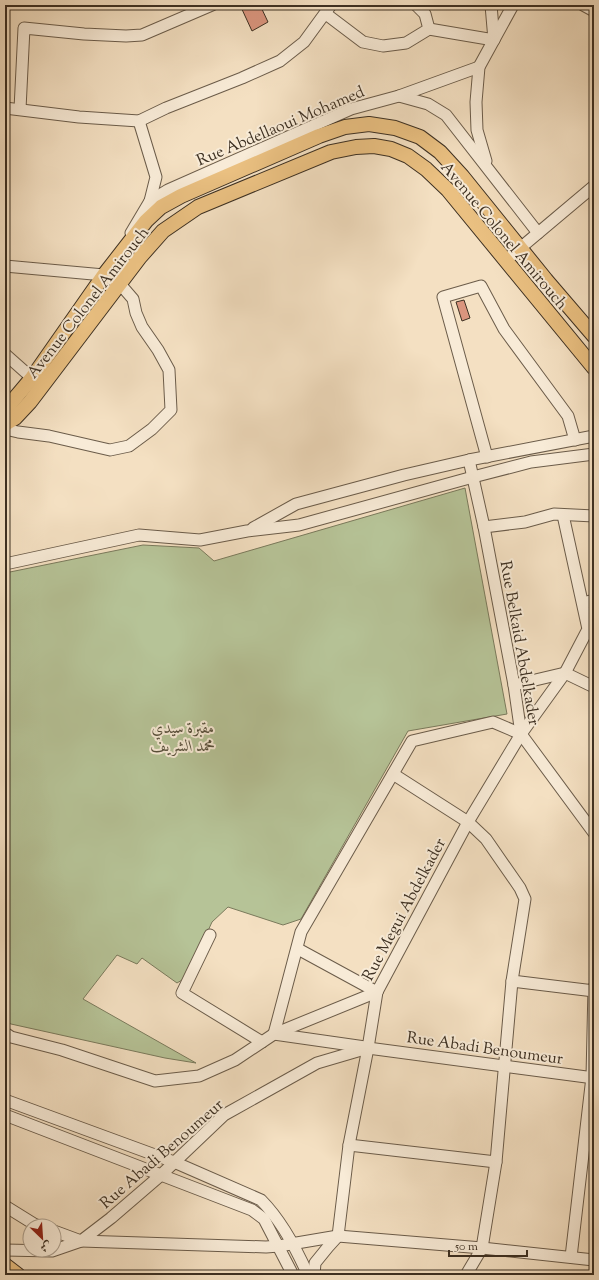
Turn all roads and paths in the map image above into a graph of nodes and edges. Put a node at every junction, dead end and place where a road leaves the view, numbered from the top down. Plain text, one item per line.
1 (212, 5) edge
2 (416, 5) edge
3 (491, 5) edge
4 (513, 5) edge
5 (583, 5) edge
6 (328, 9) edge
7 (186, 10) edge
8 (594, 11) edge
9 (429, 29) junction
10 (494, 40) junction
11 (479, 67) junction
12 (399, 96) junction
13 (5, 108) edge
14 (20, 108) junction
15 (139, 121) junction
16 (488, 170) junction
17 (156, 177) junction
18 (594, 186) edge
19 (168, 190) junction
20 (150, 201) junction
21 (538, 233) junction
22 (520, 248) junction
23 (123, 250) junction
24 (506, 260) junction
25 (5, 266) edge
26 (104, 276) junction
27 (120, 284) junction
28 (594, 336) edge
29 (5, 354) edge
30 (594, 368) edge
31 (32, 378) junction
32 (5, 410) edge
33 (5, 424) edge
34 (5, 429) edge
35 (594, 436) edge
36 (575, 440) junction
37 (594, 454) edge
38 (488, 457) junction
39 (469, 460) junction
40 (472, 477) junction
41 (563, 514) junction
42 (594, 516) edge
43 (484, 527) junction
44 (247, 531) junction
45 (5, 564) edge
46 (594, 600) edge
47 (582, 603) junction
48 (565, 673) junction
49 (514, 685) junction
50 (594, 687) edge
51 (521, 734) junction
52 (393, 774) junction
53 (468, 822) junction
54 (594, 833) edge
55 (210, 935) dead end
56 (298, 949) junction
57 (512, 981) junction
58 (594, 987) edge
59 (594, 991) edge
60 (377, 992) junction
61 (5, 1033) edge
62 (274, 1034) junction
63 (262, 1042) junction
64 (368, 1048) junction
65 (505, 1065) junction
66 (593, 1078) edge
67 (5, 1100) edge
68 (5, 1115) edge
69 (349, 1145) junction
70 (174, 1162) junction
71 (496, 1162) junction
72 (161, 1175) junction
73 (5, 1206) edge
74 (23, 1218) edge
75 (62, 1234) edge
76 (338, 1236) junction
77 (81, 1241) junction
78 (293, 1244) junction
79 (279, 1246) junction
80 (482, 1248) junction
81 (5, 1250) edge
82 (571, 1257) junction
83 (594, 1260) edge
84 (5, 1264) edge
85 (18, 1275) edge
86 (293, 1275) edge
87 (308, 1275) edge
88 (314, 1275) edge
89 (466, 1275) edge

1 - 7 street
2 - 9 street
3 - 10 street
4 - 10 street
5 - 8 street
6 - 9 street
6 - 15 street
7 - 14 street
9 - 10 street
10 - 11 street
11 - 12 street, Rue Abdellaoui Mohamed
11 - 16 street
12 - 16 street
12 - 19 street, Rue Abdellaoui Mohamed
13 - 14 street
14 - 15 street
15 - 17 street
16 - 21 street
17 - 19 street
17 - 20 street
18 - 21 street
19 - 20 street, Rue Abdellaoui Mohamed
20 - 23 street, Rue Abdellaoui Mohamed
21 - 22 street
22 - 23 main road, Avenue Colonel Amirouch
22 - 24 street
22 - 28 main road, Avenue Colonel Amirouch
23 - 26 main road, Avenue Colonel Amirouch
24 - 27 main road, Avenue Colonel Amirouch
24 - 30 main road, Avenue Colonel Amirouch
25 - 26 street
26 - 27 street
26 - 31 main road, Avenue Colonel Amirouch
27 - 33 main road, Avenue Colonel Amirouch
27 - 34 street
29 - 31 street
31 - 32 main road, Avenue Colonel Amirouch
35 - 36 street
36 - 38 street
36 - 38 street
37 - 40 street
38 - 39 street
39 - 40 street, Rue Belkaid Abdelkader
39 - 44 street
40 - 43 street, Rue Belkaid Abdelkader
40 - 44 street
41 - 42 street
41 - 43 street
41 - 47 street, Rue Megui Abdelkader
43 - 49 street, Rue Belkaid Abdelkader
44 - 45 street
46 - 47 street
47 - 48 street, Rue Megui Abdelkader
48 - 49 street
48 - 50 street
48 - 51 street, Rue Megui Abdelkader
49 - 51 street, Rue Belkaid Abdelkader
51 - 52 street
51 - 53 street, Rue Megui Abdelkader
51 - 54 street, Rue Belkaid Abdelkader
52 - 53 street
52 - 56 street
53 - 57 street
53 - 60 street, Rue Megui Abdelkader
55 - 63 street
56 - 60 street
56 - 62 street
57 - 59 street
57 - 65 street
58 - 59 street
59 - 66 street
60 - 62 street
60 - 64 street, Rue Megui Abdelkader
61 - 63 street
62 - 63 street
62 - 64 street
64 - 65 street, Rue Abadi Benoumeur
64 - 69 street, Rue Megui Abdelkader
64 - 70 street, Rue Abadi Benoumeur
65 - 66 street, Rue Abadi Benoumeur
65 - 71 street
66 - 82 street
67 - 70 street
68 - 72 street
69 - 71 street
69 - 76 street, Rue Megui Abdelkader
70 - 72 street, Rue Abadi Benoumeur
70 - 78 street
71 - 80 street
72 - 77 street, Rue Abadi Benoumeur
72 - 79 street
73 - 74 street
75 - 77 street
76 - 78 street
76 - 80 street
76 - 88 street
77 - 79 street
77 - 81 street, Rue Abadi Benoumeur
78 - 79 street
78 - 87 street
79 - 86 street
80 - 82 street
80 - 89 street
82 - 83 street
84 - 85 main road

